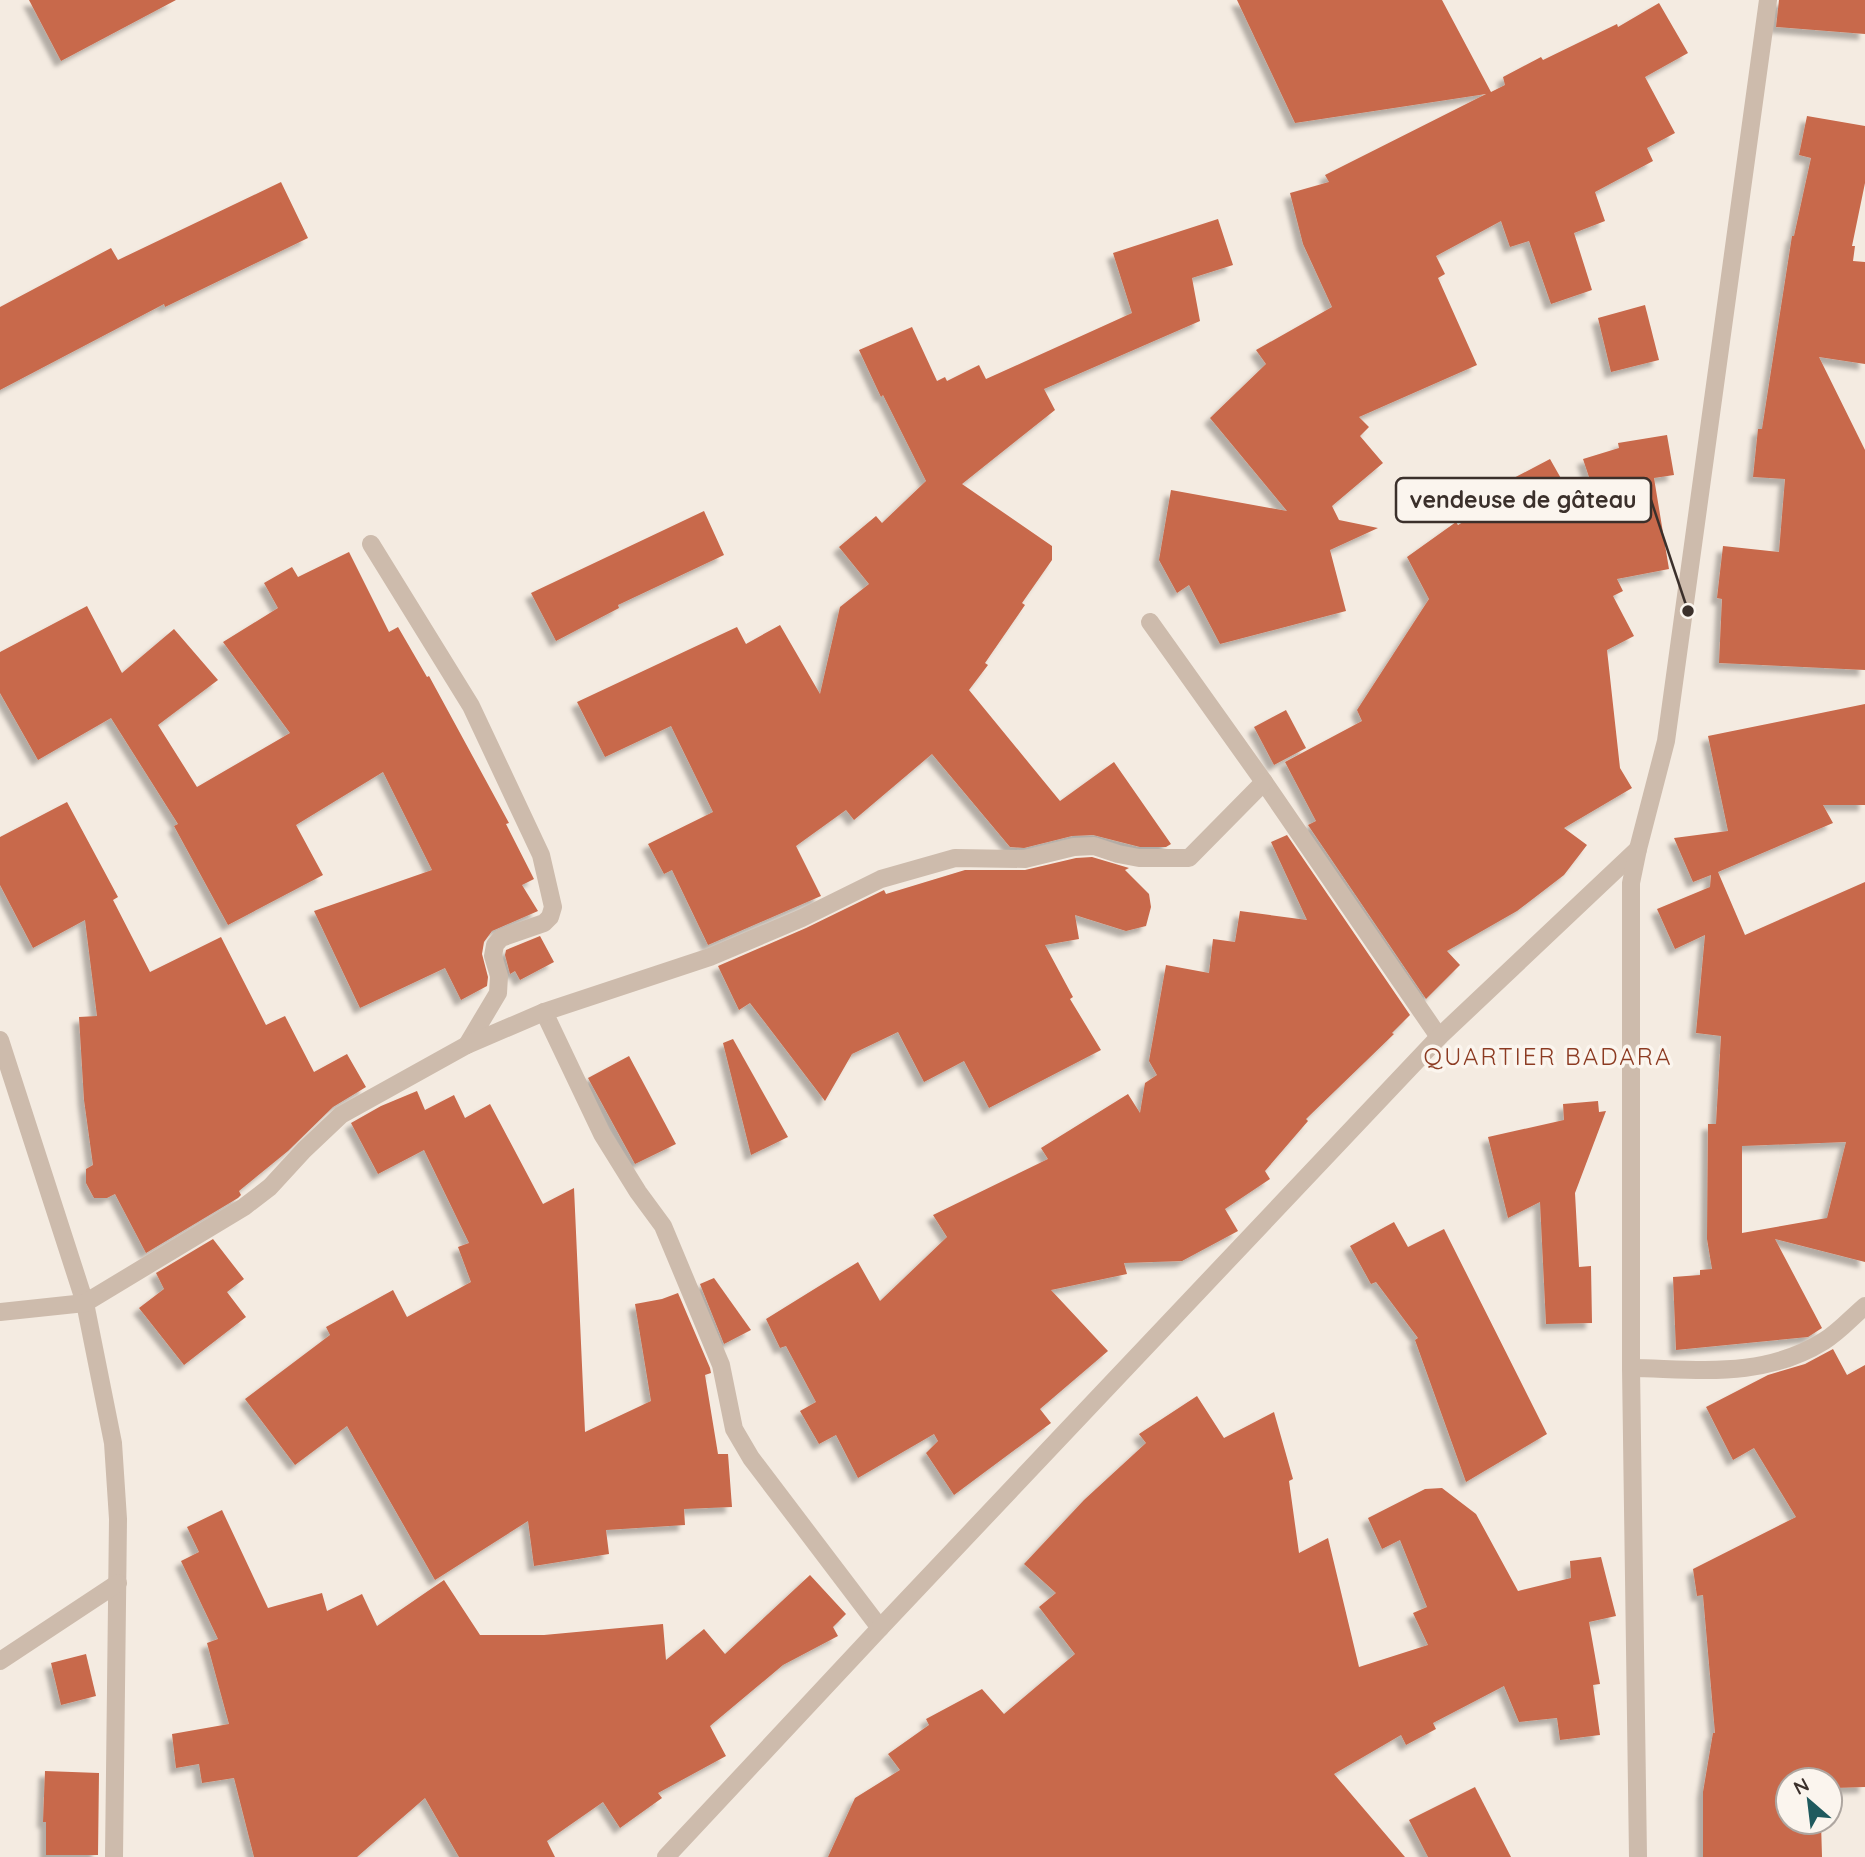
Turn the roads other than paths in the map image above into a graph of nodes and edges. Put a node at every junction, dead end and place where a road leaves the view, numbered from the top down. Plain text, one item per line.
1 (1768, 0) edge
2 (371, 544) dead end
3 (1150, 622) dead end
4 (1265, 782) junction
5 (1637, 849) junction
6 (544, 1012) junction
7 (1439, 1037) junction
8 (0, 1040) edge
9 (467, 1045) junction
10 (85, 1303) junction
11 (1865, 1306) edge
12 (0, 1312) edge
13 (1631, 1368) junction
14 (118, 1583) junction
15 (880, 1628) junction
16 (0, 1661) edge
17 (114, 1857) edge
18 (666, 1857) edge
19 (1638, 1857) edge

1 - 5 street
2 - 9 street
3 - 4 street
4 - 6 street
4 - 7 street
5 - 7 street
5 - 13 street
6 - 9 street
6 - 15 street
7 - 15 street
8 - 10 street
9 - 10 street
10 - 12 street
10 - 14 street
11 - 13 street
13 - 19 street
14 - 16 street
14 - 17 street
15 - 18 street

